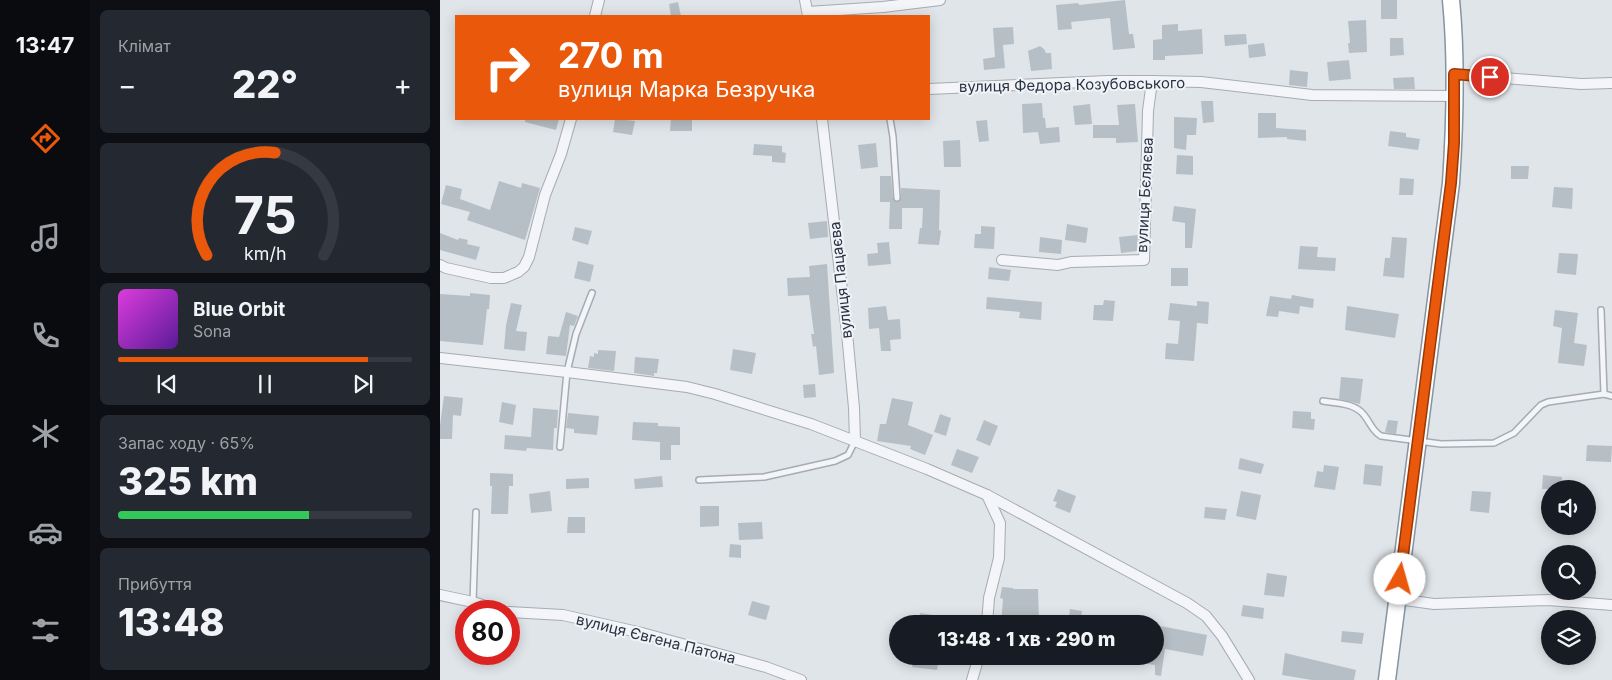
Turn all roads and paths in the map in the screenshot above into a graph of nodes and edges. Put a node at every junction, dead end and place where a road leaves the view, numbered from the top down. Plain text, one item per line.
1 (599, 0) edge
2 (805, 0) edge
3 (940, 0) edge
4 (1451, 0) edge
5 (808, 14) edge
6 (596, 15) edge
7 (1454, 74) junction
8 (1152, 81) junction
9 (1612, 83) edge
10 (930, 90) edge
11 (1454, 96) junction
12 (571, 120) edge
13 (822, 120) edge
14 (890, 120) edge
15 (897, 198) dead end
16 (1002, 260) dead end
17 (440, 265) edge
18 (592, 293) dead end
19 (1602, 310) dead end
20 (440, 358) edge
21 (567, 372) junction
22 (1604, 394) junction
23 (1612, 396) edge
24 (1323, 401) dead end
25 (855, 441) junction
26 (1418, 442) junction
27 (560, 447) dead end
28 (699, 480) dead end
29 (988, 495) junction
30 (476, 512) dead end
31 (440, 595) edge
32 (1398, 599) junction
33 (463, 600) edge
34 (472, 600) edge
35 (1612, 605) edge
36 (520, 613) edge
37 (988, 615) edge
38 (976, 665) edge
39 (801, 680) edge
40 (972, 680) edge
41 (1249, 680) edge
42 (1387, 680) edge

1 - 6 street
2 - 5 street
3 - 5 street
4 - 7 highway
7 - 9 street
7 - 11 highway
8 - 10 street, вулиця Федора Козубовського
8 - 11 street, вулиця Федора Козубовського
8 - 16 street, вулиця Бєляєва
11 - 26 highway
12 - 17 street
13 - 25 street, вулиця Пацаєва
14 - 15 lane
18 - 21 lane
19 - 22 lane
20 - 21 street
21 - 25 street
21 - 27 lane
22 - 23 lane
22 - 26 lane
24 - 26 lane
25 - 28 lane
25 - 29 street
26 - 32 highway
29 - 37 street
29 - 41 street
30 - 34 lane
31 - 33 street
32 - 35 street
32 - 42 highway
36 - 39 street, вулиця Євгена Патона
38 - 40 street

